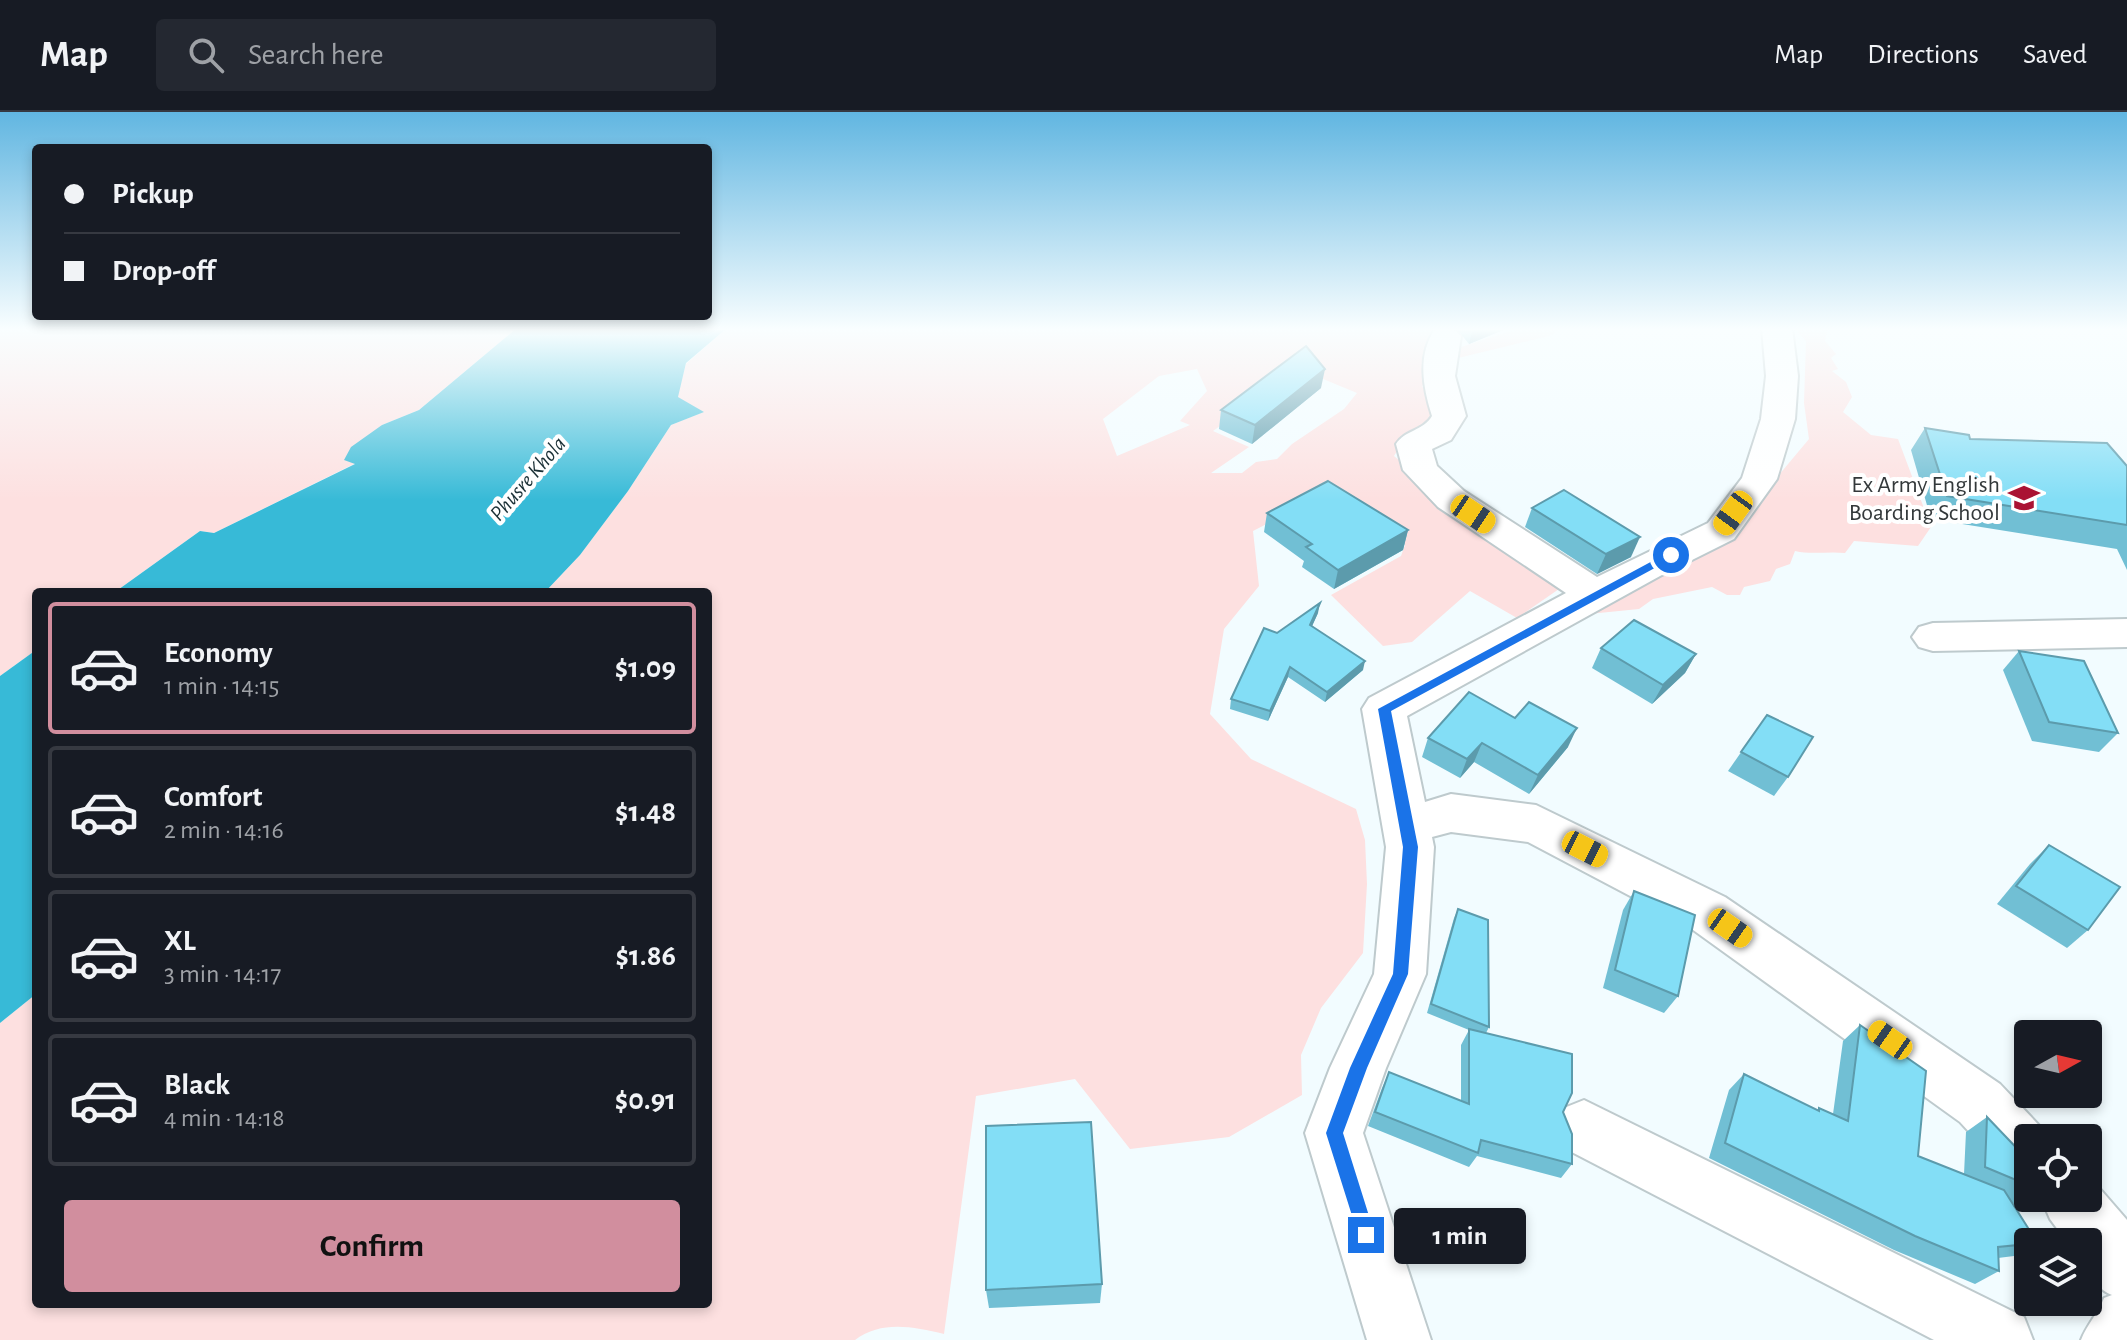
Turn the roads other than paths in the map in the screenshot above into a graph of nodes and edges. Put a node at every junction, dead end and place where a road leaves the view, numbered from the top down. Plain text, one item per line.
1 (1438, 385) edge
2 (1781, 385) edge
3 (1595, 594) junction
4 (2127, 633) edge
5 (1933, 637) dead end
6 (1406, 826) junction
7 (1584, 1128) dead end
8 (2014, 1138) edge
9 (2082, 1212) edge
10 (2127, 1270) edge
11 (2127, 1321) edge
12 (1399, 1340) edge
13 (2001, 1340) edge
14 (2113, 1340) edge

1 - 3 street
2 - 3 street
3 - 6 street
4 - 5 street
6 - 8 street
6 - 12 street
7 - 13 street
9 - 10 street
11 - 14 street

